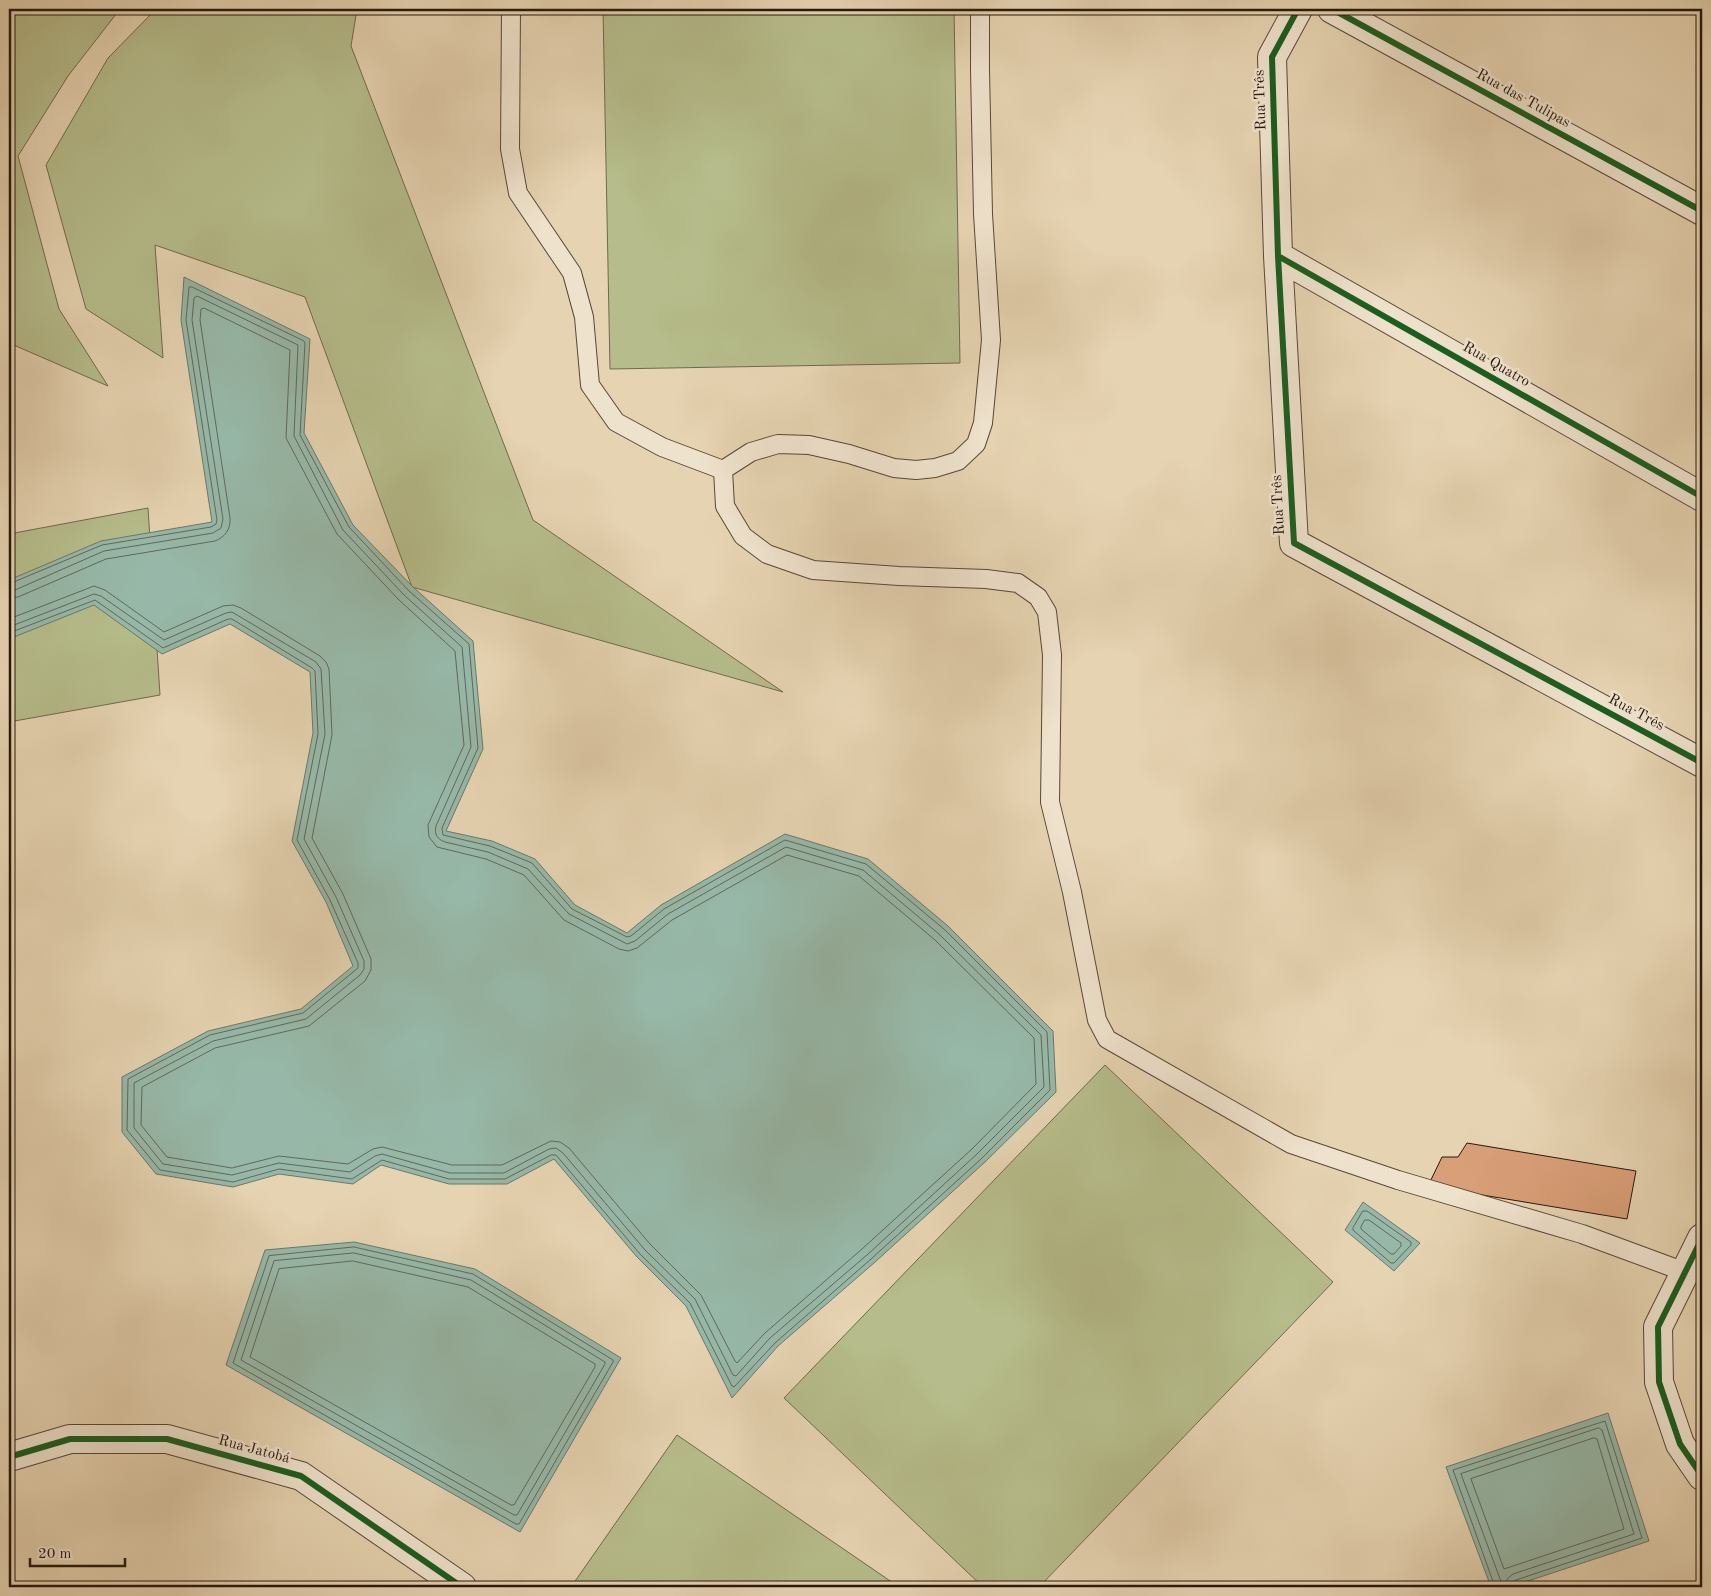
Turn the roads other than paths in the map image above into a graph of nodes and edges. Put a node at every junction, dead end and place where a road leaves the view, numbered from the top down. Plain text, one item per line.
1 (511, 9) edge
2 (980, 9) edge
3 (1298, 9) edge
4 (1332, 9) edge
5 (1702, 211) edge
6 (1278, 256) junction
7 (723, 470) junction
8 (1702, 496) edge
9 (1702, 763) edge
10 (1702, 1238) edge
11 (1685, 1272) junction
12 (9, 1457) edge
13 (1702, 1476) edge
14 (462, 1587) edge

1 - 7 lane
2 - 7 lane
3 - 6 street, Rua Três
4 - 5 street, Rua das Tulipas
6 - 8 street, Rua Quatro
6 - 9 street, Rua Três
7 - 11 lane
10 - 11 street
11 - 13 street
12 - 14 street, Rua Jatobá

